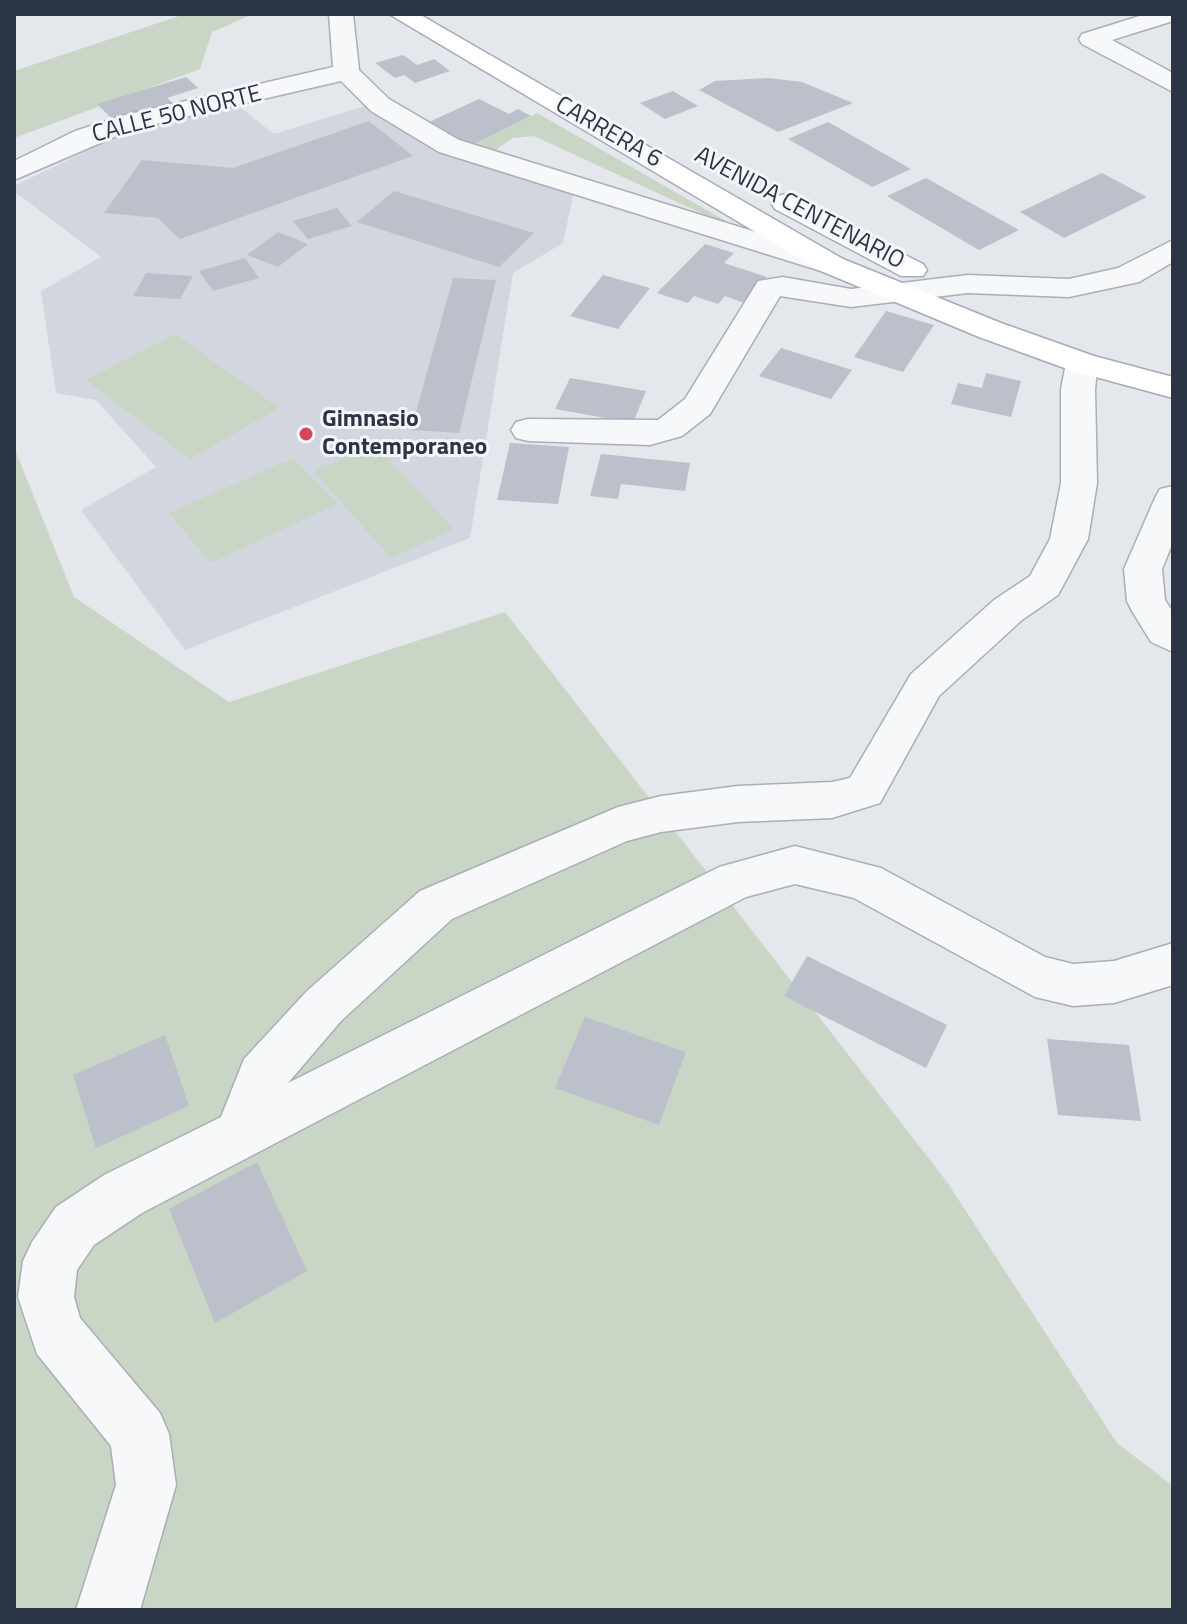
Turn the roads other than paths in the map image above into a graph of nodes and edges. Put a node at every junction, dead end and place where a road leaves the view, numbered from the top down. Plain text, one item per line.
1 (341, 14) edge
2 (401, 14) edge
3 (443, 14) edge
4 (1171, 14) edge
5 (346, 72) junction
6 (1173, 84) edge
7 (673, 141) dead end
8 (14, 172) edge
9 (766, 193) dead end
10 (1173, 249) edge
11 (832, 265) junction
12 (945, 287) junction
13 (899, 294) junction
14 (1082, 363) junction
15 (1173, 365) edge
16 (1173, 388) edge
17 (528, 430) dead end
18 (1173, 498) edge
19 (1173, 638) edge
20 (1173, 964) edge
21 (241, 1133) junction
22 (108, 1610) edge

1 - 5 street
2 - 11 main road, CARRERA 6
3 - 7 main road, AVENIDA CENTENARIO
4 - 6 street
5 - 8 street, CALLE 50 NORTE
5 - 11 street
9 - 12 main road, AVENIDA CENTENARIO
10 - 12 street
11 - 13 main road, CARRERA 6
12 - 13 street
12 - 15 main road, AVENIDA CENTENARIO
13 - 14 main road, CARRERA 6
13 - 17 street
14 - 16 main road, CARRERA 6
14 - 21 street
18 - 19 street
20 - 21 street
21 - 22 street

